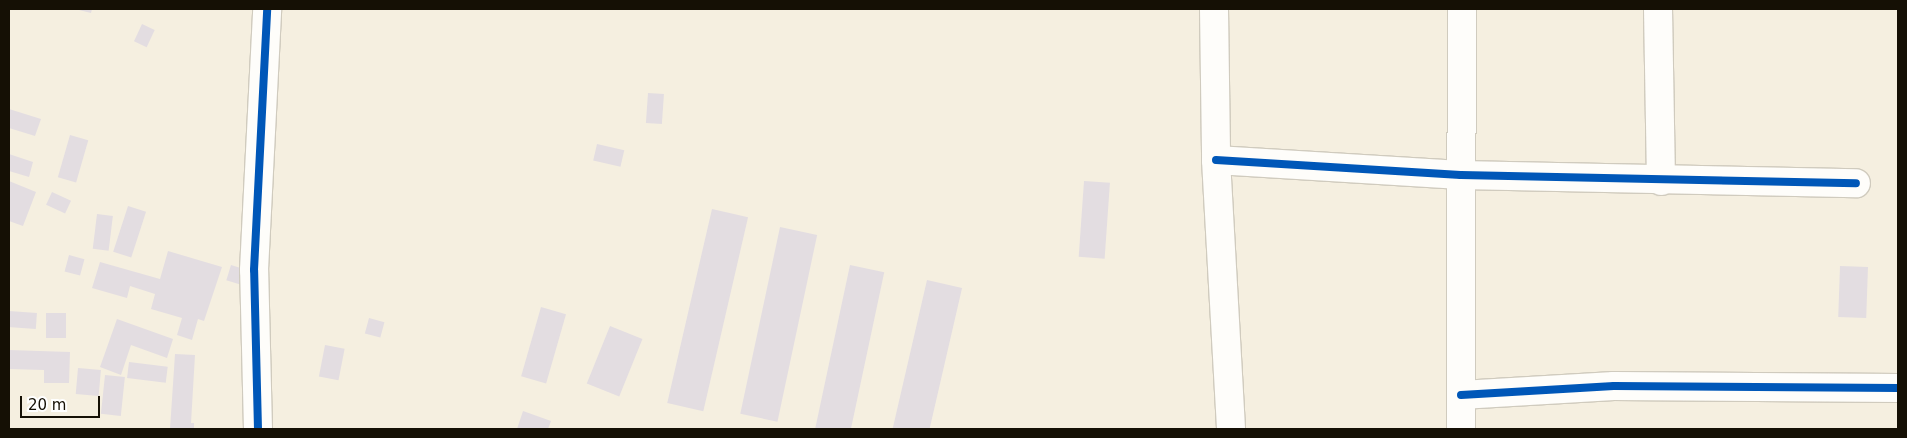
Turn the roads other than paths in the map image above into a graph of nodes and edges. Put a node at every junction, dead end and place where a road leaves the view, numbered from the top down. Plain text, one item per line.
1 (268, 9) edge
2 (1214, 9) edge
3 (1462, 9) edge
4 (1658, 9) edge
5 (1216, 160) junction
6 (1461, 174) junction
7 (1661, 181) junction
8 (1856, 183) dead end
9 (1898, 388) edge
10 (1461, 395) junction
11 (258, 429) edge
12 (1231, 429) edge
13 (1461, 429) edge

1 - 11 street
2 - 5 street
3 - 6 street
4 - 7 street
5 - 6 street
5 - 12 street
6 - 7 street
6 - 10 street
7 - 8 street
9 - 10 street
10 - 13 street

